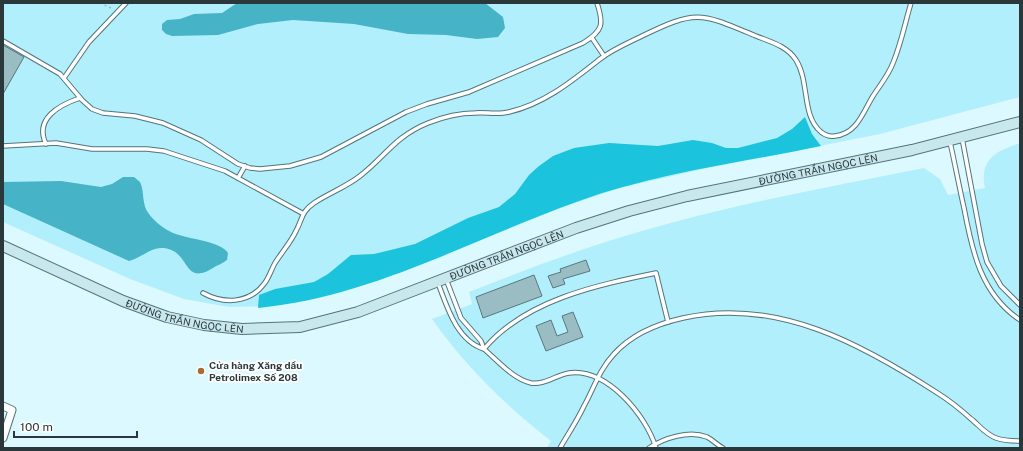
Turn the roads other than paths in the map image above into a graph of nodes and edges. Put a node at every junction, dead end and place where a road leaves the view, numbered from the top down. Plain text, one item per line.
1 (126, 3) edge
2 (597, 3) edge
3 (911, 3) edge
4 (592, 38) junction
5 (3, 41) edge
6 (604, 56) junction
7 (64, 78) junction
8 (80, 98) junction
9 (1020, 122) edge
10 (962, 138) junction
11 (950, 141) junction
12 (46, 144) junction
13 (3, 146) edge
14 (245, 166) junction
15 (238, 178) junction
16 (302, 213) junction
17 (3, 246) edge
18 (442, 281) junction
19 (203, 293) dead end
20 (1020, 305) edge
21 (1020, 320) edge
22 (668, 322) junction
23 (484, 349) junction
24 (596, 378) junction
25 (3, 406) edge
26 (3, 438) edge
27 (1020, 441) edge
28 (655, 446) edge
29 (560, 448) edge
30 (649, 448) edge
31 (723, 448) edge

1 - 7 lane
2 - 4 lane
3 - 6 lane
4 - 6 lane
4 - 14 lane
5 - 7 lane
6 - 16 lane
7 - 8 lane
8 - 12 lane
8 - 14 lane
9 - 10 street, ĐƯỜNG TRẦN NGỌC LÊN
10 - 11 street, ĐƯỜNG TRẦN NGỌC LÊN
10 - 20 lane
11 - 18 street, ĐƯỜNG TRẦN NGỌC LÊN
11 - 21 lane
12 - 13 lane
12 - 15 lane
14 - 15 lane
15 - 16 lane
16 - 19 lane
17 - 18 street, ĐƯỜNG TRẦN NGỌC LÊN
18 - 23 lane
18 - 23 lane
22 - 23 lane
22 - 24 lane
22 - 27 lane
23 - 24 lane
24 - 28 lane
24 - 29 lane
25 - 26 street
28 - 30 lane
28 - 31 lane

